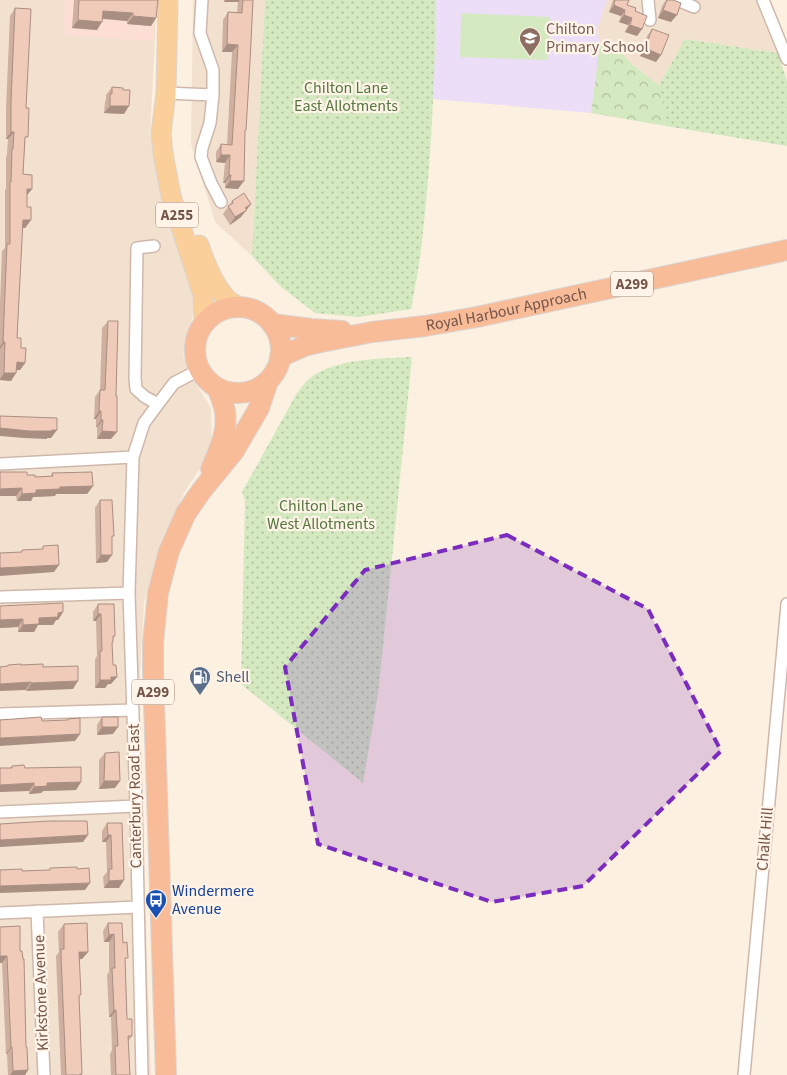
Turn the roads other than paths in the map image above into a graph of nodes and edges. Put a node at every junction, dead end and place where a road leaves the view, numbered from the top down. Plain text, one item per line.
1 (168, 0) edge
2 (202, 0) edge
3 (638, 0) edge
4 (647, 0) edge
5 (677, 0) edge
6 (762, 0) edge
7 (694, 7) dead end
8 (650, 20) dead end
9 (787, 59) edge
10 (213, 95) junction
11 (165, 99) junction
12 (221, 202) dead end
13 (154, 246) dead end
14 (787, 250) edge
15 (239, 307) junction
16 (204, 322) junction
17 (272, 324) junction
18 (372, 332) junction
19 (280, 357) junction
20 (199, 370) junction
21 (268, 382) junction
22 (218, 389) junction
23 (158, 404) junction
24 (133, 457) junction
25 (0, 464) edge
26 (202, 490) junction
27 (129, 593) junction
28 (0, 597) edge
29 (787, 604) edge
30 (133, 710) junction
31 (0, 714) edge
32 (136, 806) junction
33 (0, 812) edge
34 (138, 907) junction
35 (37, 911) junction
36 (0, 913) edge
37 (44, 1075) edge
38 (142, 1075) edge
39 (166, 1075) edge
40 (744, 1075) edge

1 - 11 main road, A255
2 - 10 street
3 - 4 street
4 - 8 street
5 - 7 street
6 - 9 street
10 - 11 street
10 - 12 street
11 - 15 main road, A255
11 - 16 main road, A255
13 - 23 street
14 - 18 highway, Royal Harbour Approach / A299
15 - 16 highway
15 - 17 highway
16 - 20 highway
17 - 18 highway, Royal Harbour Approach / A299
17 - 19 highway
18 - 19 highway, Royal Harbour Approach / A299
19 - 21 highway
20 - 22 highway
20 - 23 street, Canterbury Road East
21 - 22 highway
21 - 26 highway, Canterbury Road East / A299
22 - 26 highway, Canterbury Road East / A299
23 - 24 street, Canterbury Road East
24 - 25 street
24 - 27 street, Canterbury Road East
26 - 39 highway, Canterbury Road East / A299
27 - 28 street
27 - 30 street, Canterbury Road East
29 - 40 street, Chalk Hill
30 - 31 street
30 - 32 street, Canterbury Road East
32 - 33 street
32 - 34 street, Canterbury Road East
34 - 35 street
34 - 38 street, Canterbury Road East
35 - 36 street
35 - 37 street, Kirkstone Avenue

